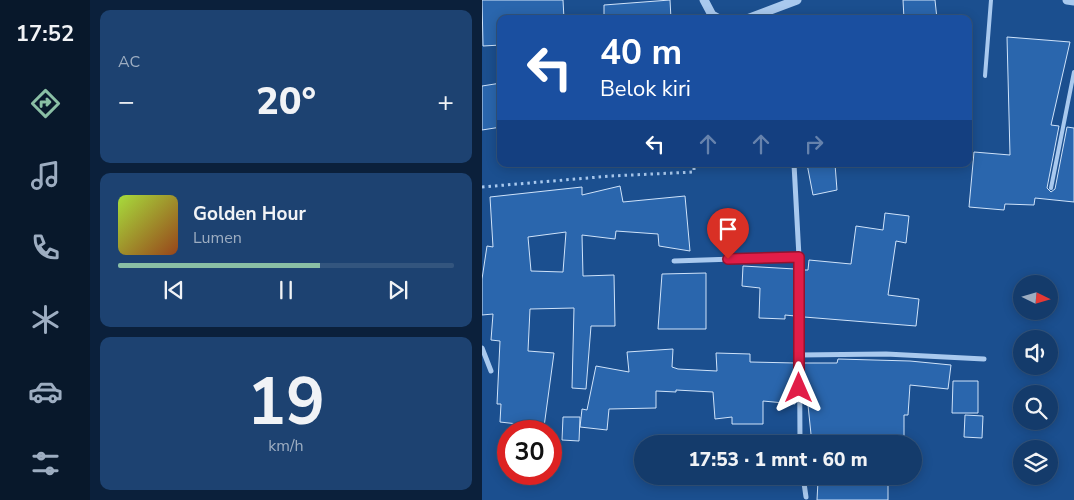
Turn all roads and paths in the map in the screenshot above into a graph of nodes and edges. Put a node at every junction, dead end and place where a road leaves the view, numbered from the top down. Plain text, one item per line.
1 (704, 0) edge
2 (797, 0) edge
3 (990, 0) edge
4 (1067, 0) edge
5 (1074, 1) edge
6 (712, 15) edge
7 (763, 15) edge
8 (1074, 72) edge
9 (985, 76) dead end
10 (694, 167) edge
11 (794, 167) edge
12 (482, 187) edge
13 (1051, 188) dead end
14 (799, 257) junction
15 (674, 261) dead end
16 (482, 348) edge
17 (799, 355) junction
18 (984, 359) dead end
19 (491, 371) dead end
20 (800, 435) edge
21 (804, 485) edge
22 (806, 498) dead end

1 - 6 street
2 - 7 street
3 - 9 lane
4 - 5 street
8 - 13 lane
10 - 12 path
11 - 14 street
14 - 15 street
14 - 17 street
16 - 19 street
17 - 18 street
17 - 20 street
21 - 22 street

